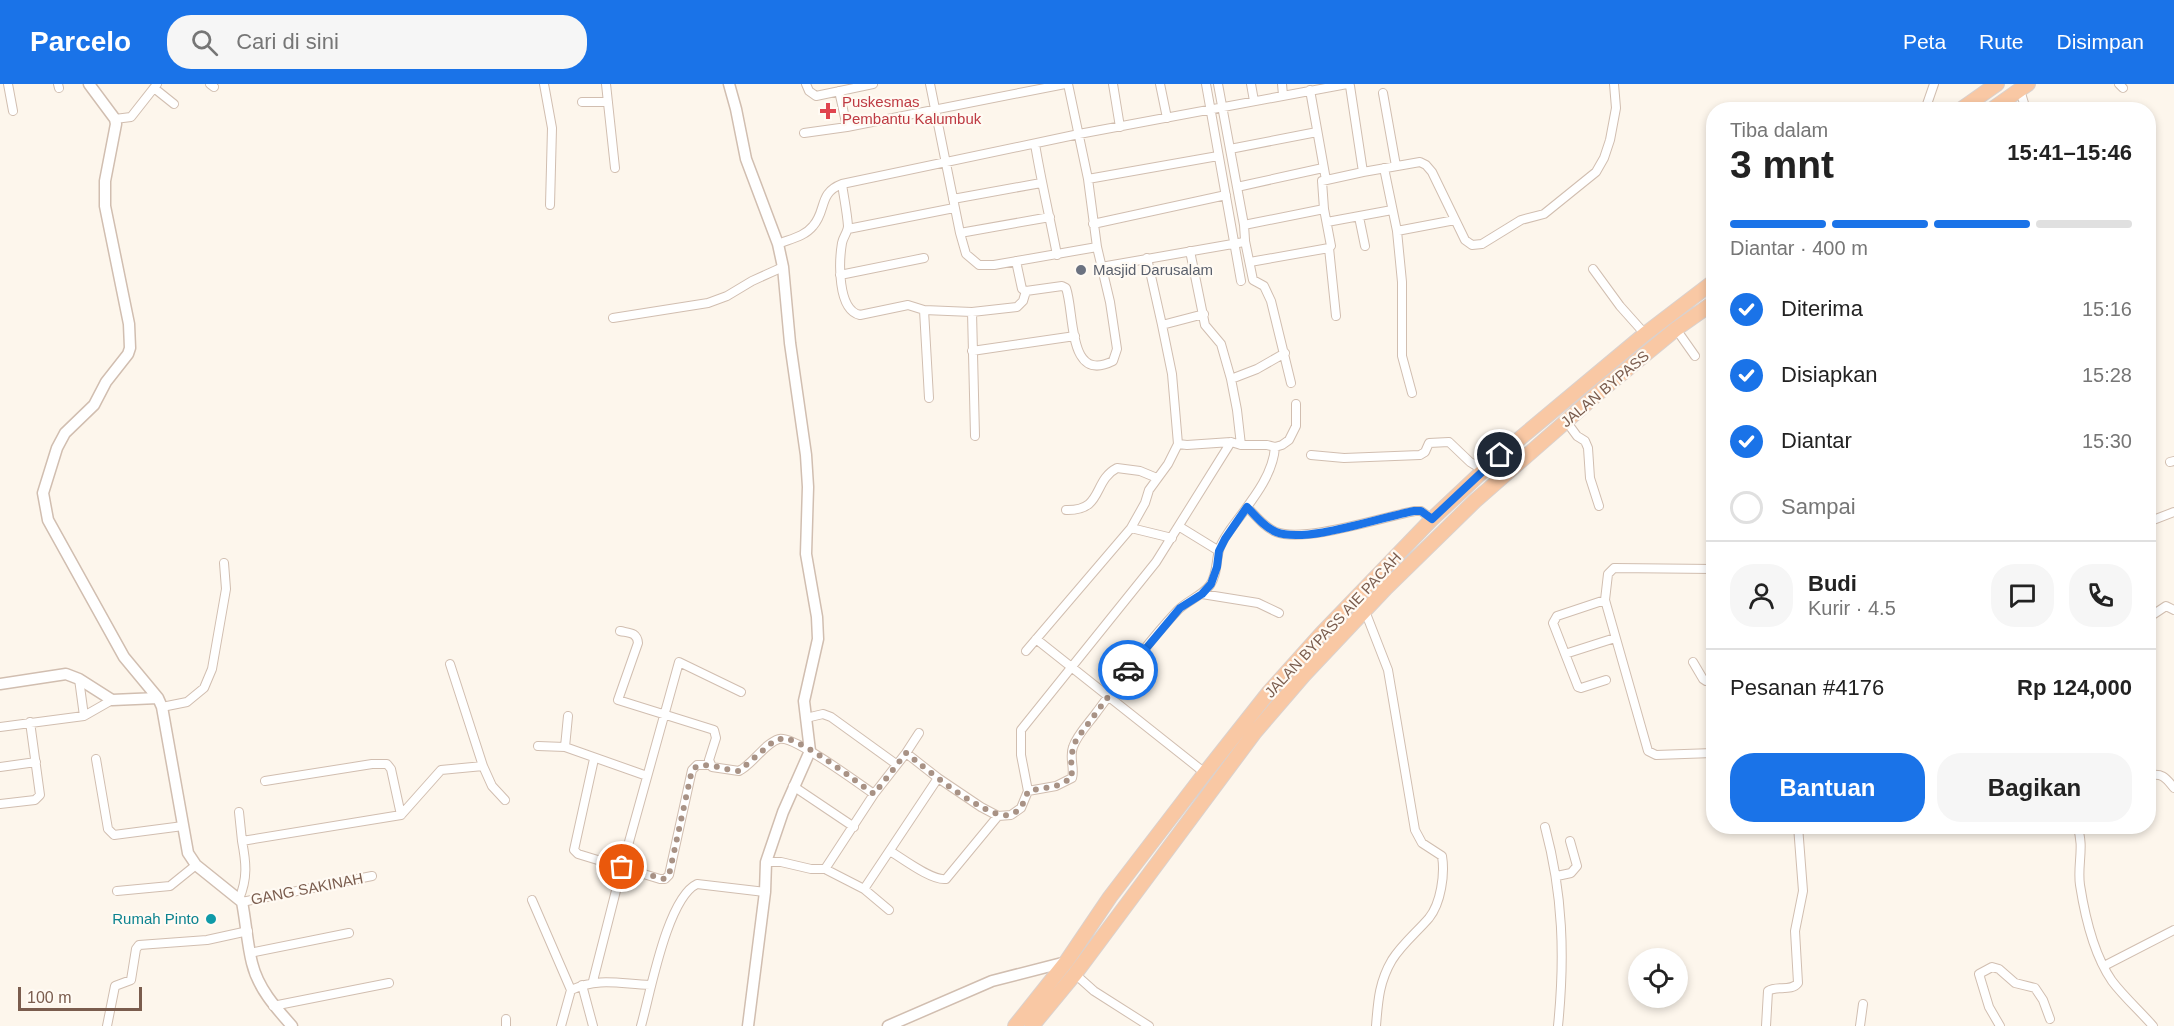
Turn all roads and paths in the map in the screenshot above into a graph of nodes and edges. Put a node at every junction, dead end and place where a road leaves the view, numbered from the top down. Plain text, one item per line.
1 (8, 84) edge
2 (89, 84) edge
3 (544, 84) edge
4 (606, 84) edge
5 (729, 84) edge
6 (806, 84) edge
7 (873, 84) edge
8 (930, 84) edge
9 (1067, 84) edge
10 (1113, 84) edge
11 (1160, 84) edge
12 (1206, 84) edge
13 (1218, 84) edge
14 (1251, 84) edge
15 (1282, 84) edge
16 (1614, 84) edge
17 (1934, 84) edge
18 (1997, 84) edge
19 (155, 86) edge
20 (2024, 87) edge
21 (1310, 90) junction
22 (839, 91) junction
23 (1383, 93) dead end
24 (1283, 95) junction
25 (1254, 101) junction
26 (582, 102) dead end
27 (608, 102) junction
28 (1928, 102) edge
29 (1971, 102) edge
30 (2002, 102) edge
31 (2025, 102) edge
32 (174, 104) dead end
33 (1222, 106) junction
34 (935, 109) junction
35 (1211, 109) junction
36 (13, 111) dead end
37 (115, 118) junction
38 (1167, 118) junction
39 (848, 127) junction
40 (1120, 127) junction
41 (1317, 132) junction
42 (804, 133) dead end
43 (1079, 134) junction
44 (1035, 144) junction
45 (1230, 149) junction
46 (1218, 156) junction
47 (945, 162) junction
48 (1396, 166) junction
49 (615, 168) dead end
50 (1323, 168) junction
51 (1384, 168) junction
52 (1364, 172) junction
53 (1088, 179) junction
54 (1326, 180) junction
55 (1041, 183) junction
56 (843, 184) junction
57 (1237, 187) junction
58 (1226, 195) junction
59 (953, 203) junction
60 (550, 205) dead end
61 (1324, 209) junction
62 (1392, 210) junction
63 (1050, 217) junction
64 (1359, 217) junction
65 (1455, 220) junction
66 (1327, 222) junction
67 (1093, 224) junction
68 (1244, 225) junction
69 (848, 229) junction
70 (1397, 231) junction
71 (960, 233) junction
72 (1245, 241) junction
73 (1235, 243) junction
74 (778, 244) junction
75 (1365, 246) dead end
76 (1096, 247) junction
77 (1329, 248) junction
78 (1190, 251) junction
79 (1057, 255) junction
80 (924, 258) dead end
81 (1148, 258) junction
82 (1016, 261) junction
83 (1250, 262) junction
84 (783, 267) junction
85 (1101, 267) junction
86 (1593, 269) dead end
87 (840, 275) junction
88 (1241, 281) dead end
89 (1706, 287) edge
90 (1026, 291) junction
91 (1706, 308) edge
92 (924, 310) junction
93 (972, 312) junction
94 (1204, 314) junction
95 (1336, 316) dead end
96 (613, 318) dead end
97 (1162, 325) junction
98 (1676, 329) junction
99 (1645, 334) junction
100 (1075, 336) junction
101 (972, 351) junction
102 (1285, 353) junction
103 (1695, 356) dead end
104 (1231, 379) junction
105 (1291, 383) dead end
106 (1413, 393) dead end
107 (929, 398) dead end
108 (1296, 404) dead end
109 (1566, 421) junction
110 (975, 436) dead end
111 (1231, 442) junction
112 (1178, 444) junction
113 (1241, 446) junction
114 (1275, 447) junction
115 (1311, 455) dead end
116 (1484, 470) junction
117 (1157, 478) junction
118 (1500, 479) junction
119 (1599, 506) dead end
120 (1247, 507) junction
121 (1066, 510) dead end
122 (2174, 512) edge
123 (1432, 519) junction
124 (2156, 519) edge
125 (1180, 526) junction
126 (1131, 528) junction
127 (1172, 538) junction
128 (1219, 551) junction
129 (224, 563) dead end
130 (1706, 569) edge
131 (1202, 594) junction
132 (1605, 600) junction
133 (2174, 610) edge
134 (1365, 611) junction
135 (1279, 613) dead end
136 (2156, 613) edge
137 (620, 631) dead end
138 (1615, 638) junction
139 (1036, 639) junction
140 (1026, 651) dead end
141 (1565, 654) junction
142 (1693, 662) dead end
143 (450, 664) dead end
144 (1071, 666) junction
145 (79, 679) junction
146 (1606, 680) dead end
147 (1706, 681) edge
148 (0, 684) edge
149 (741, 692) dead end
150 (1108, 696) junction
151 (112, 700) junction
152 (160, 703) junction
153 (84, 716) junction
154 (568, 716) dead end
155 (664, 716) junction
156 (806, 718) junction
157 (30, 722) junction
158 (0, 727) edge
159 (919, 733) dead end
160 (538, 746) dead end
161 (565, 747) junction
162 (810, 751) junction
163 (906, 753) junction
164 (1706, 753) edge
165 (96, 759) dead end
166 (594, 759) junction
167 (36, 762) junction
168 (896, 764) junction
169 (711, 765) junction
170 (483, 766) junction
171 (0, 767) edge
172 (1204, 773) junction
173 (2156, 775) edge
174 (647, 776) junction
175 (938, 778) junction
176 (266, 781) dead end
177 (793, 786) junction
178 (2174, 788) edge
179 (1028, 791) junction
180 (874, 794) junction
181 (505, 800) dead end
182 (0, 804) edge
183 (239, 812) dead end
184 (400, 815) junction
185 (998, 816) junction
186 (183, 826) junction
187 (1545, 826) dead end
188 (854, 827) junction
189 (1799, 834) edge
190 (2080, 834) edge
191 (243, 841) junction
192 (1570, 841) dead end
193 (890, 851) junction
194 (766, 862) junction
195 (196, 865) junction
196 (622, 867) junction
197 (825, 869) junction
198 (372, 876) dead end
199 (1557, 876) junction
200 (864, 889) junction
201 (117, 891) dead end
202 (765, 892) junction
203 (241, 900) junction
204 (532, 900) dead end
205 (889, 910) dead end
206 (2174, 930) edge
207 (248, 931) junction
208 (349, 933) dead end
209 (250, 953) junction
210 (1066, 962) junction
211 (2104, 966) junction
212 (1075, 974) junction
213 (593, 981) junction
214 (389, 983) dead end
215 (582, 985) junction
216 (650, 985) junction
217 (572, 990) junction
218 (1863, 1004) dead end
219 (273, 1006) junction
220 (2050, 1019) dead end
221 (107, 1026) edge
222 (292, 1026) edge
223 (561, 1026) edge
224 (593, 1026) edge
225 (641, 1026) edge
226 (748, 1026) edge
227 (888, 1026) edge
228 (1015, 1026) edge
229 (1032, 1026) edge
230 (1149, 1026) edge
231 (1376, 1026) edge
232 (1558, 1026) edge
233 (1766, 1026) edge
234 (1860, 1026) edge
235 (2000, 1026) edge
236 (2153, 1026) edge

1 - 36 street
2 - 37 street
3 - 60 street
4 - 27 street
5 - 74 street
6 - 22 street
7 - 22 street
8 - 34 street
9 - 34 street
9 - 43 street
10 - 40 street
11 - 38 street
12 - 35 street
13 - 33 street
14 - 25 street
15 - 24 street
16 - 65 street
17 - 28 street
18 - 29 highway
19 - 32 street
19 - 37 street
20 - 30 highway
20 - 31 street
21 - 24 street
21 - 41 street
21 - 52 street
22 - 39 street
23 - 48 street
24 - 25 street
25 - 33 street
26 - 27 street
27 - 49 street
33 - 35 street
33 - 45 street
34 - 39 street
34 - 47 street
35 - 38 street
35 - 46 street
37 - 152 street
38 - 40 street
39 - 42 street
40 - 43 street
41 - 45 street
41 - 50 street
43 - 44 street
43 - 53 street
44 - 47 street
44 - 55 street
45 - 57 street
46 - 53 street
46 - 58 street
47 - 56 street
47 - 59 street
48 - 51 street
48 - 65 street
50 - 54 street
50 - 57 street
51 - 52 street
51 - 62 street
52 - 54 street
53 - 67 street
54 - 61 street
55 - 59 street
55 - 63 street
56 - 69 street
56 - 74 street
57 - 68 street
58 - 67 street
58 - 73 street
59 - 69 street
59 - 71 street
61 - 66 street
61 - 68 street
62 - 64 street
62 - 70 street
63 - 71 street
63 - 79 street
64 - 66 street
64 - 75 street
65 - 70 street
66 - 77 street
67 - 76 street
68 - 72 street
69 - 87 street
70 - 106 street
71 - 82 street
72 - 73 street
72 - 83 street
73 - 78 street
73 - 88 street
74 - 84 street
76 - 79 street
76 - 85 street
77 - 83 street
77 - 95 street
78 - 81 street
78 - 94 street
79 - 82 street
80 - 87 street
81 - 85 street
81 - 97 street
82 - 90 street
83 - 102 street
84 - 96 street
84 - 156 street
85 - 100 street
86 - 99 street
87 - 92 street
89 - 99 highway, JALAN BYPASS AIE PACAH
90 - 93 street
90 - 100 street
91 - 98 highway, JALAN BYPASS
92 - 93 street
92 - 107 street
93 - 101 street
94 - 97 street
94 - 104 street
97 - 112 street
98 - 103 street
98 - 109 highway, JALAN BYPASS
99 - 116 highway, JALAN BYPASS AIE PACAH
100 - 101 street
101 - 110 street
102 - 104 street
102 - 105 street
104 - 113 street
108 - 114 street
109 - 118 highway, JALAN BYPASS
109 - 119 street
111 - 112 street
111 - 113 street
111 - 125 street
112 - 117 street
113 - 114 street
114 - 120 street
115 - 116 street
116 - 118 highway
116 - 123 highway, JALAN BYPASS AIE PACAH
117 - 121 street
117 - 126 street
118 - 134 highway, JALAN BYPASS
120 - 123 street
120 - 128 street
122 - 124 street
123 - 172 highway, JALAN BYPASS AIE PACAH
125 - 127 street
125 - 128 street
126 - 127 street
126 - 139 street
127 - 144 street
128 - 131 street
129 - 152 street
130 - 132 street
131 - 135 street
131 - 150 street
132 - 138 street
132 - 141 street
133 - 136 street
134 - 212 highway, JALAN BYPASS
134 - 231 street
137 - 155 street
138 - 141 street
138 - 164 street
139 - 140 street
139 - 144 street
141 - 146 street
142 - 147 street
143 - 170 street
144 - 150 street
144 - 179 street
145 - 148 street
145 - 151 street
145 - 153 street
149 - 155 street
150 - 172 street
150 - 179 street
151 - 152 street
151 - 153 street
152 - 186 street
153 - 157 street
154 - 161 street
155 - 169 street
155 - 174 street
156 - 162 street
156 - 168 street
157 - 158 street
157 - 167 street
159 - 163 street
160 - 161 street
161 - 166 street
162 - 169 street
162 - 177 street
162 - 180 street
163 - 168 street
163 - 175 street
165 - 186 street
166 - 174 street
166 - 196 street
167 - 171 street
167 - 182 street
168 - 180 street
169 - 196 street
170 - 181 street
170 - 184 street
172 - 210 highway, JALAN BYPASS AIE PACAH
173 - 178 street
174 - 196 street
175 - 185 street
175 - 193 street
176 - 184 street
177 - 188 street
177 - 194 street
179 - 185 street
180 - 188 street
183 - 191 street
184 - 191 street
185 - 193 street
186 - 195 street
187 - 199 street
188 - 197 street
189 - 233 street
190 - 211 street
191 - 203 street
192 - 199 street
193 - 200 street
194 - 197 street
194 - 202 street
195 - 201 street
195 - 203 street
196 - 213 street
197 - 200 street
198 - 203 street, GANG SAKINAH
199 - 232 street
200 - 205 street
202 - 216 street
202 - 226 street
203 - 207 street
204 - 217 street
206 - 211 street
207 - 209 street
207 - 221 street
208 - 209 street
209 - 219 street
210 - 227 street
210 - 228 highway, JALAN BYPASS AIE PACAH
211 - 236 street
212 - 229 highway, JALAN BYPASS
212 - 230 street
213 - 215 street
213 - 216 street
214 - 219 street
215 - 217 street
215 - 224 street
216 - 225 street
217 - 223 street
218 - 234 street
219 - 222 street
220 - 235 street

